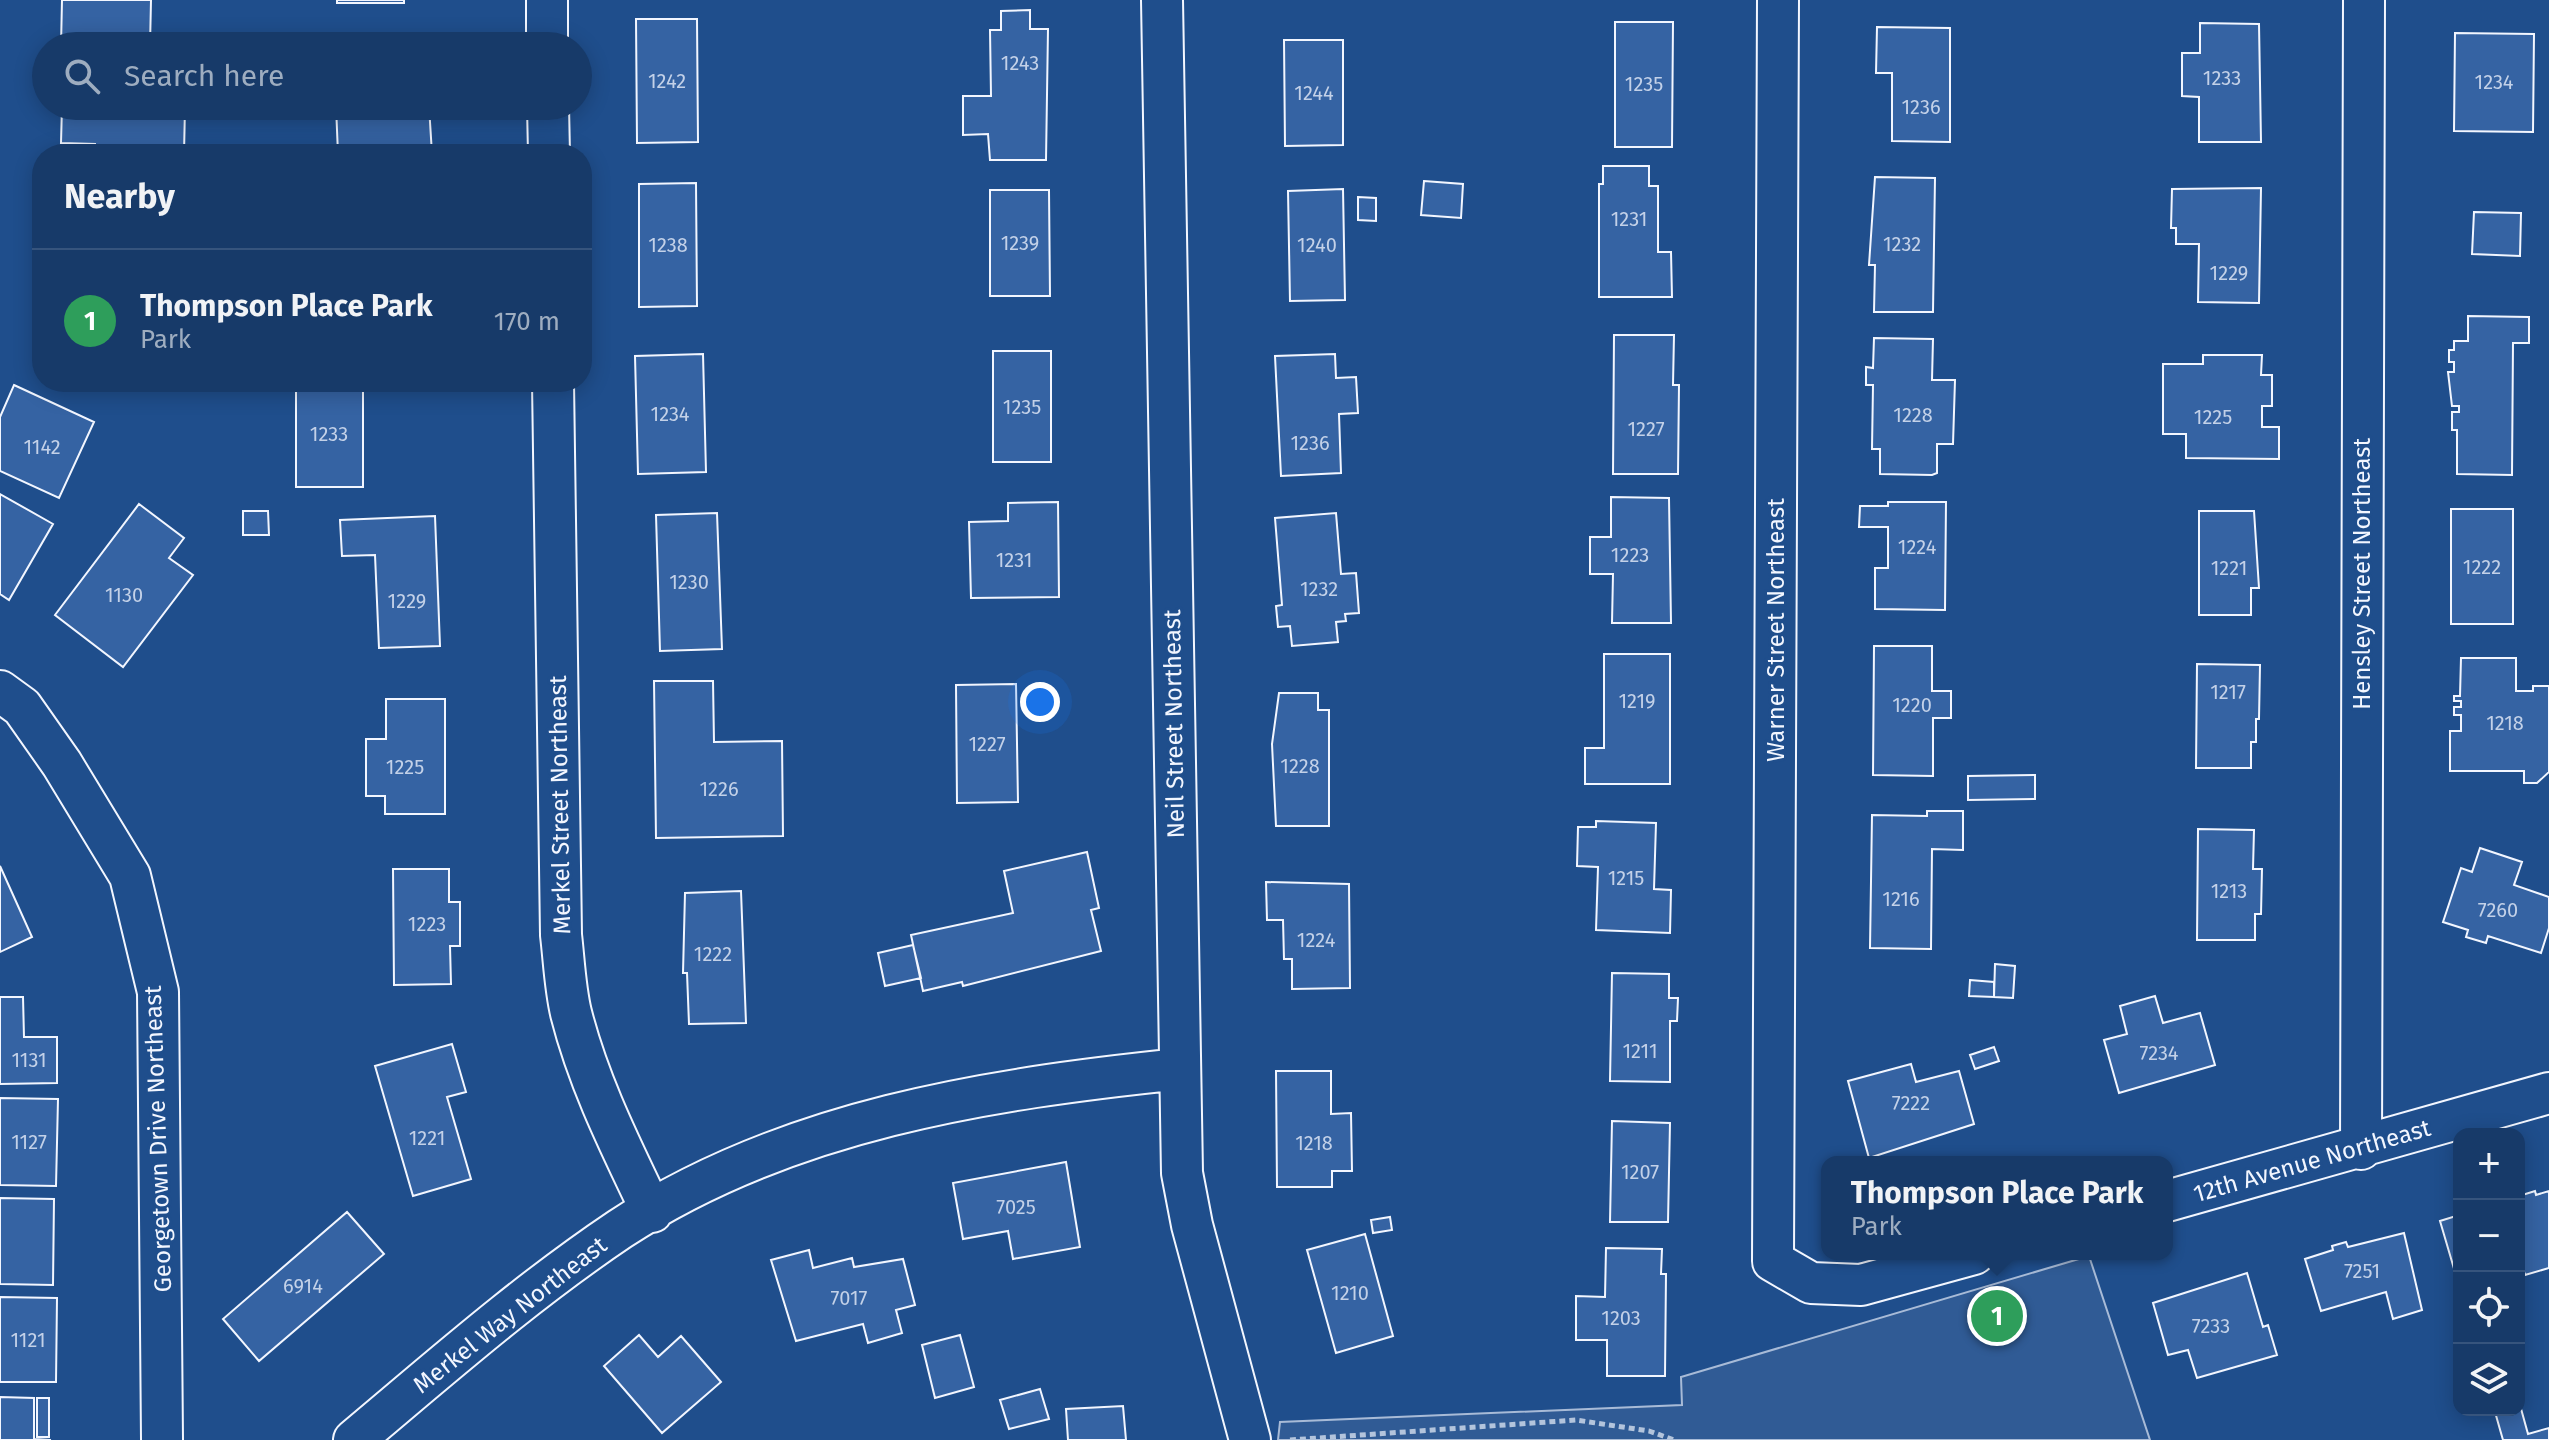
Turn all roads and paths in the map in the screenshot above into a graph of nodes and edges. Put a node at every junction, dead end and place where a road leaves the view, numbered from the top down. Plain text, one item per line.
1 (547, 0) edge
2 (1162, 0) edge
3 (1778, 0) edge
4 (2364, 0) edge
5 (547, 32) edge
6 (548, 120) edge
7 (549, 144) edge
8 (553, 392) edge
9 (0, 691) edge
10 (1180, 1069) junction
11 (2549, 1093) edge
12 (2361, 1149) junction
13 (2173, 1199) edge
14 (652, 1212) junction
15 (1952, 1260) edge
16 (162, 1440) edge
17 (354, 1440) edge
18 (1250, 1440) edge
19 (1285, 1440) edge
20 (1674, 1440) edge

1 - 5 street
2 - 10 street, Neil Street Northeast
3 - 15 street, Warner Street Northeast
4 - 12 street, Hensley Street Northeast
6 - 7 street
8 - 14 street, Merkel Street Northeast
9 - 16 street, Georgetown Drive Northeast
10 - 14 street, Merkel Way Northeast
10 - 18 street, Neil Street Northeast
11 - 12 street, 12th Avenue Northeast
12 - 13 street, 12th Avenue Northeast
14 - 17 street, Merkel Way Northeast
19 - 20 path

